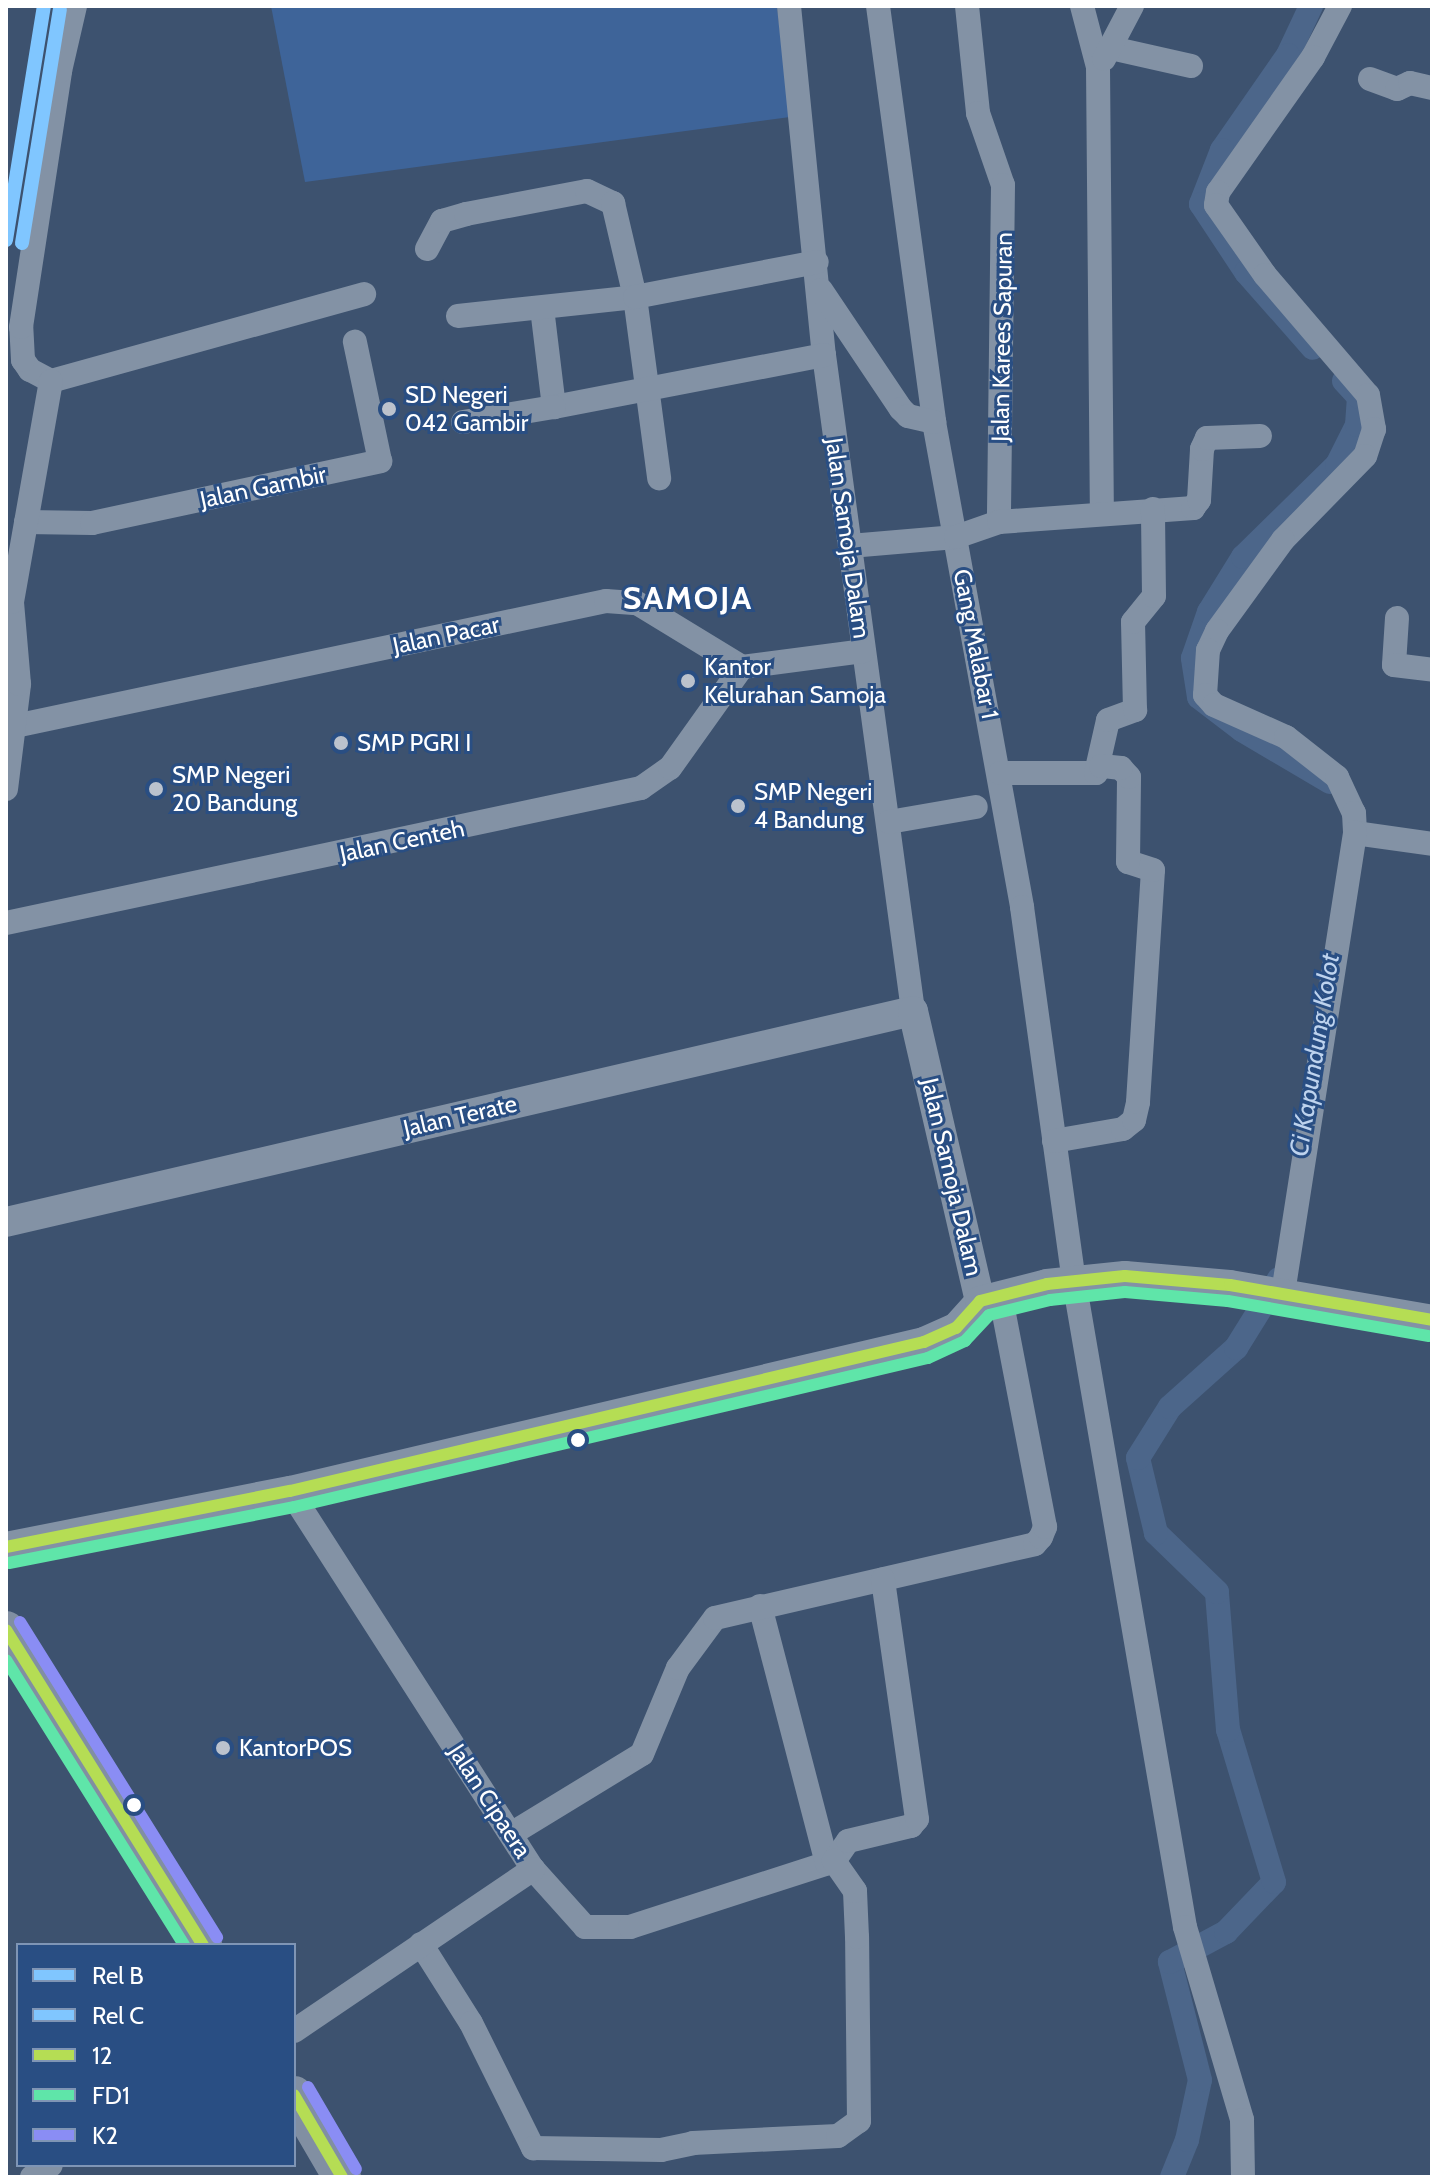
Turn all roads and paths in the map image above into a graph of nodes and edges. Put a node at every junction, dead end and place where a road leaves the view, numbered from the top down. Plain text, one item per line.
1 (75, 6) edge
2 (789, 6) edge
3 (878, 6) edge
4 (967, 6) edge
5 (1082, 6) edge
6 (1132, 6) edge
7 (1340, 6) edge
8 (1104, 58) junction
9 (1191, 66) dead end
10 (1370, 79) dead end
11 (1432, 88) edge
12 (427, 249) dead end
13 (817, 262) junction
14 (819, 288) junction
15 (364, 294) dead end
16 (635, 297) junction
17 (542, 308) junction
18 (458, 316) dead end
19 (355, 342) dead end
20 (824, 355) junction
21 (51, 381) junction
22 (648, 391) junction
23 (554, 407) junction
24 (463, 422) dead end
25 (934, 422) junction
26 (1260, 436) dead end
27 (659, 478) dead end
28 (1153, 509) junction
29 (1102, 512) junction
30 (26, 522) junction
31 (999, 522) junction
32 (956, 537) junction
33 (850, 546) junction
34 (1397, 618) dead end
35 (863, 651) junction
36 (742, 667) junction
37 (1432, 670) edge
38 (15, 726) junction
39 (1101, 766) junction
40 (1000, 773) junction
41 (6, 789) edge
42 (976, 807) dead end
43 (889, 822) junction
44 (1355, 833) junction
45 (1432, 844) edge
46 (6, 923) edge
47 (913, 1011) junction
48 (1054, 1141) junction
49 (6, 1222) edge
50 (1074, 1281) junction
51 (1284, 1293) junction
52 (990, 1300) junction
53 (1432, 1320) edge
54 (290, 1491) junction
55 (6, 1547) edge
56 (883, 1579) junction
57 (760, 1606) junction
58 (6, 1630) edge
59 (511, 1834) junction
60 (831, 1862) junction
61 (533, 1869) junction
62 (202, 1943) edge
63 (421, 1944) junction
64 (296, 2030) edge
65 (296, 2098) edge
66 (342, 2177) edge
67 (1243, 2177) edge

1 - 21 street
2 - 13 street, Jalan Samoja Dalam
3 - 25 street, Gang Malabar 1
4 - 31 street, Jalan Karees Sapuran
5 - 8 street
6 - 8 street
7 - 44 street
8 - 9 street
8 - 29 street
10 - 11 street
12 - 16 street
13 - 14 street, Jalan Samoja Dalam
13 - 16 street
14 - 20 street, Jalan Samoja Dalam
14 - 25 street
15 - 21 street
16 - 17 street
16 - 22 street
17 - 18 street
17 - 23 street
19 - 30 street, Jalan Gambir
20 - 22 street
20 - 33 street, Jalan Samoja Dalam
21 - 30 street
22 - 23 street
22 - 27 street
23 - 24 street
25 - 32 street, Gang Malabar 1
26 - 28 street
28 - 29 street
28 - 39 street
29 - 31 street
30 - 38 street
31 - 32 street
32 - 33 street
32 - 40 street, Gang Malabar 1
33 - 35 street, Jalan Samoja Dalam
34 - 37 street
35 - 36 street
35 - 43 street, Jalan Samoja Dalam
36 - 38 street, Jalan Pacar
36 - 46 street, Jalan Centeh
38 - 41 street
39 - 40 street
39 - 48 street
40 - 48 street, Gang Malabar 1
42 - 43 street
43 - 47 street, Jalan Samoja Dalam
44 - 45 street
44 - 51 street
47 - 49 street, Jalan Terate
47 - 52 street, Jalan Samoja Dalam
48 - 50 street, Gang Malabar 1
50 - 51 street
50 - 52 street
50 - 67 street, Gang Malabar 1
51 - 53 street
52 - 54 street
52 - 56 street
54 - 55 street
54 - 59 street, Jalan Cipaera
56 - 57 street
56 - 60 street
57 - 59 street
57 - 60 street
58 - 62 main road
59 - 61 street, Jalan Cipaera
60 - 61 street
60 - 63 street
61 - 63 street, Jalan Cipaera
63 - 64 street, Jalan Cipaera
65 - 66 main road

